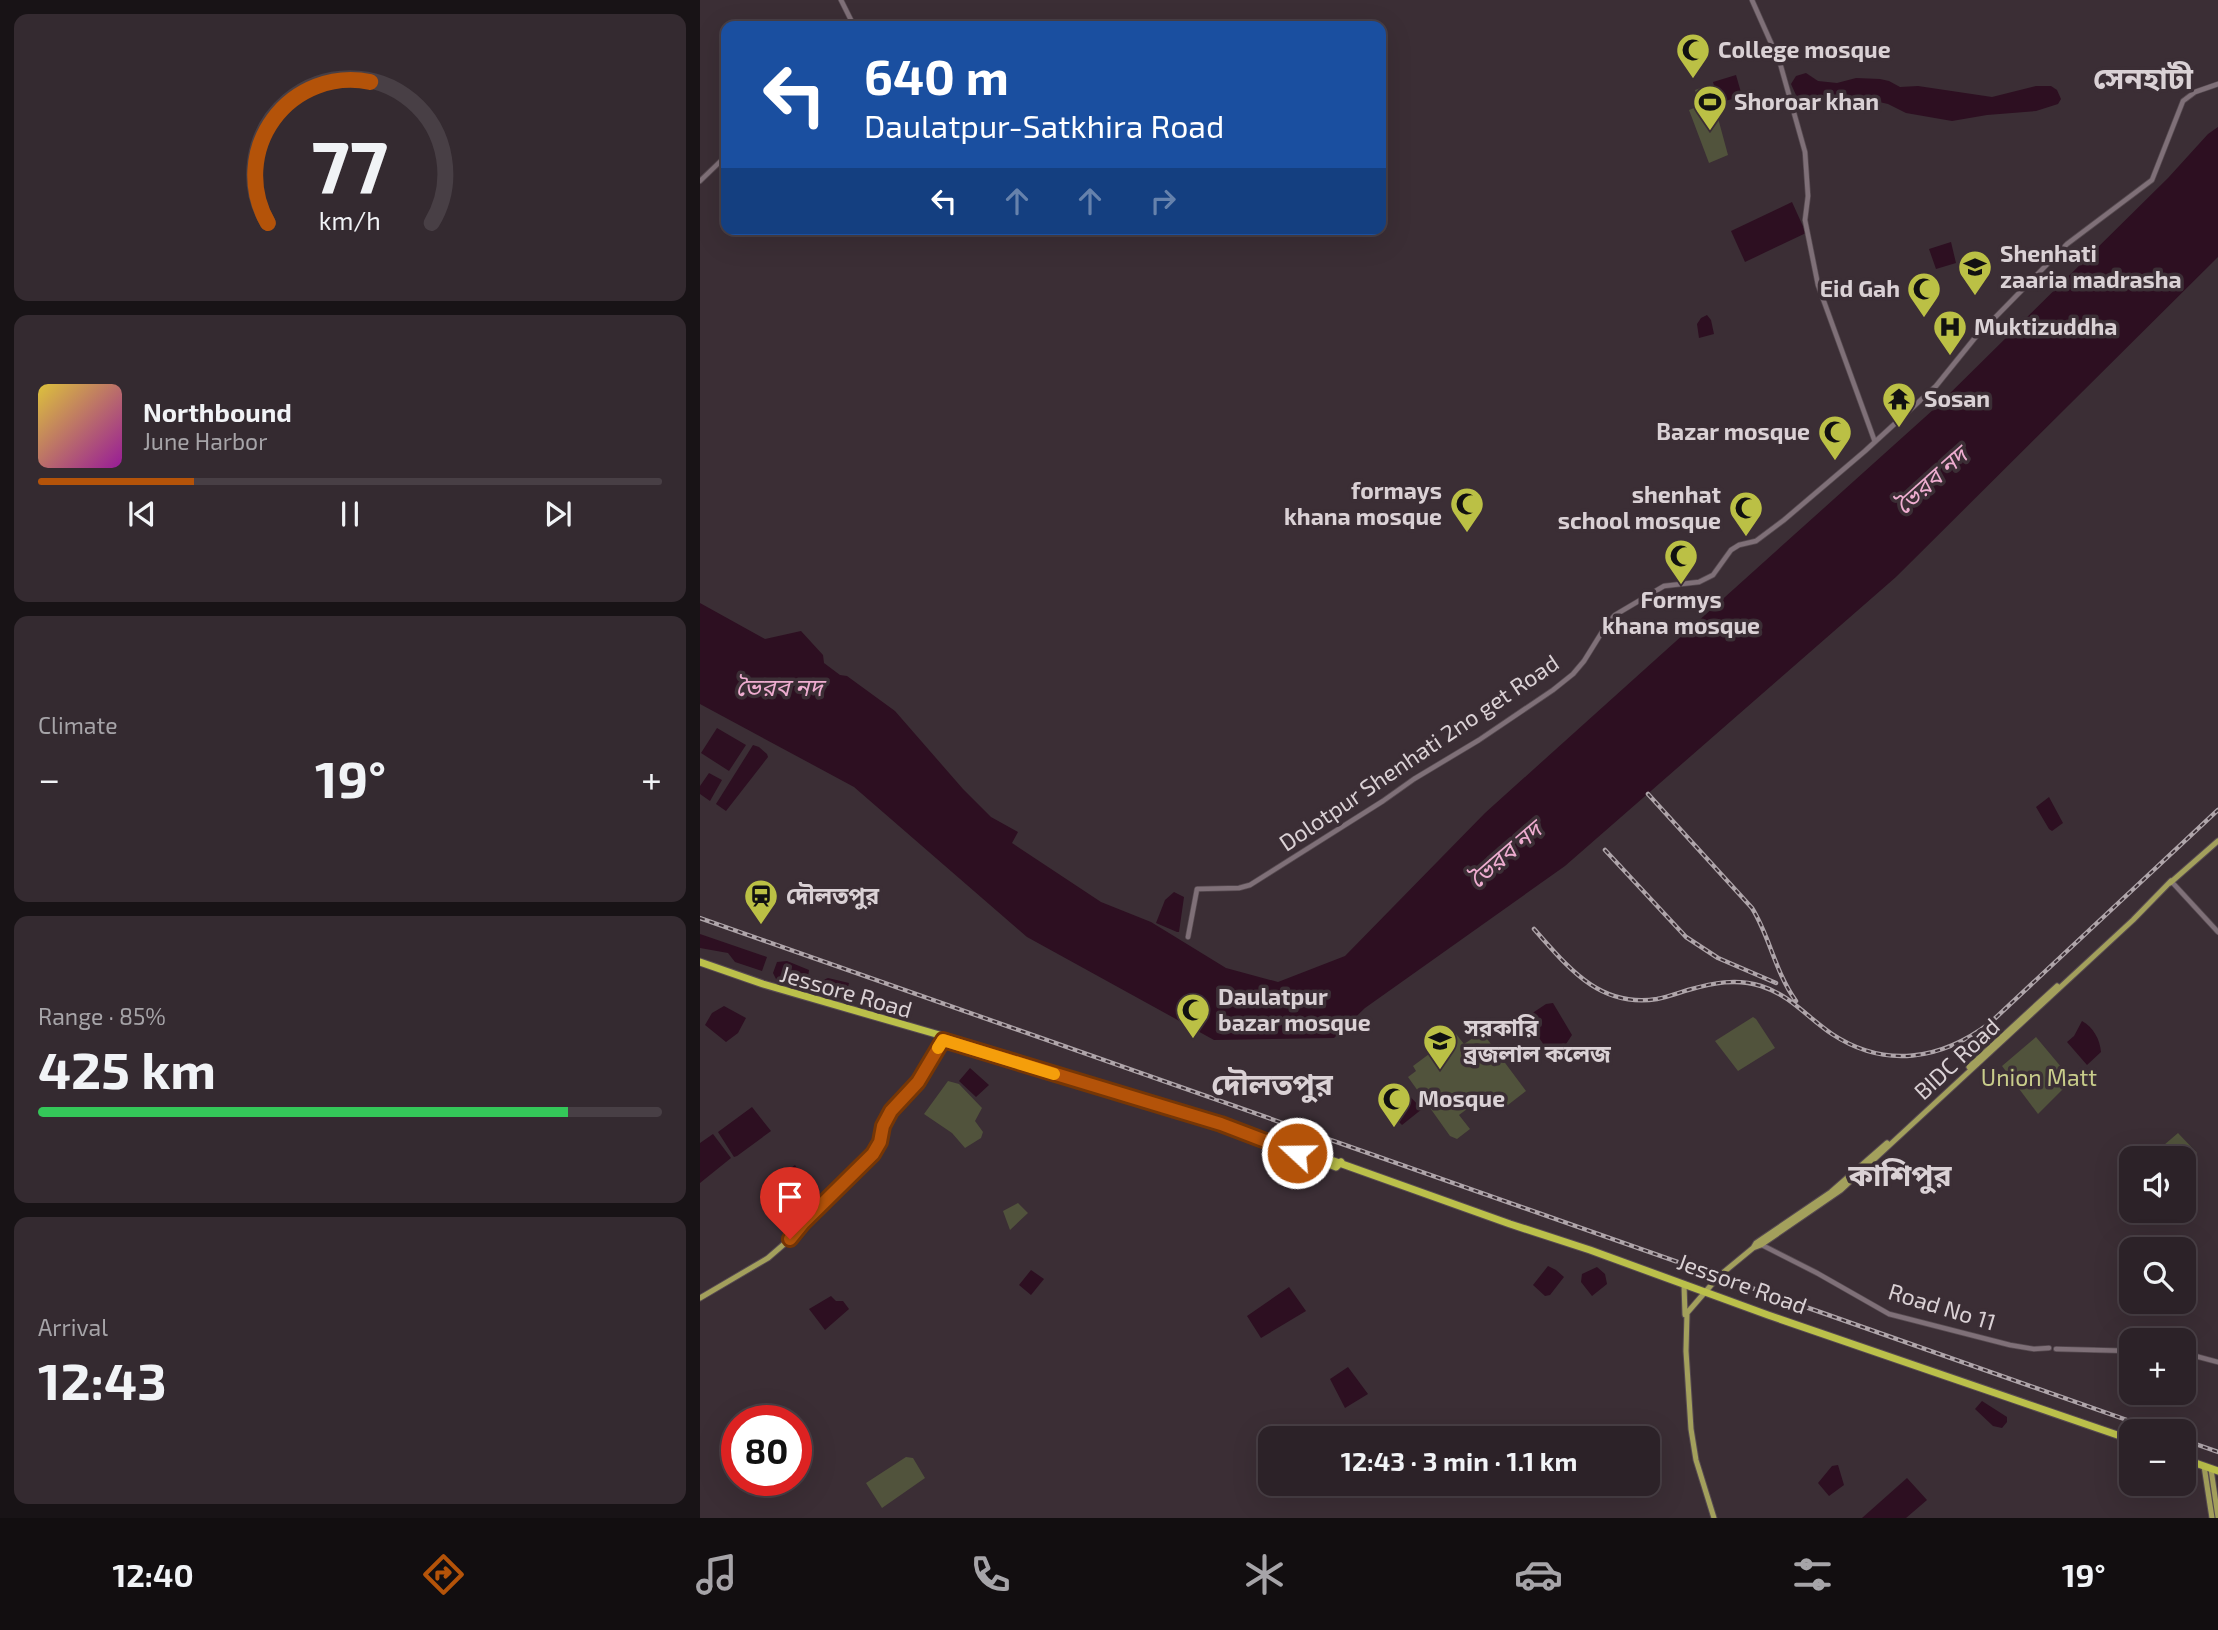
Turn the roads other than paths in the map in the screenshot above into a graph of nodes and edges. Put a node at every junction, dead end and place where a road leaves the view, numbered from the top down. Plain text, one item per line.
1 (841, 0) edge
2 (1752, 0) edge
3 (852, 21) edge
4 (2218, 84) edge
5 (721, 161) edge
6 (700, 181) edge
7 (1875, 442) junction
8 (2218, 841) edge
9 (2172, 881) junction
10 (2218, 932) edge
11 (1188, 937) dead end
12 (700, 964) edge
13 (943, 1040) junction
14 (1340, 1162) junction
15 (1757, 1245) junction
16 (1684, 1284) junction
17 (1707, 1292) junction
18 (700, 1298) edge
19 (2049, 1348) dead end
20 (2056, 1349) dead end
21 (2119, 1350) edge
22 (2196, 1356) edge
23 (2218, 1362) edge
24 (2119, 1435) edge
25 (2211, 1469) edge
26 (2218, 1517) edge
27 (1712, 1518) edge
28 (2212, 1518) edge

1 - 3 street
2 - 7 street
4 - 7 street, Dolotpur Shenhati 2no get Road
5 - 6 street
7 - 11 street, Dolotpur Shenhati 2no get Road
8 - 9 main road, BIDC Road
9 - 10 street
9 - 15 main road, BIDC Road
12 - 13 highway, Jessore Road
12 - 14 highway, Jessore Road
13 - 14 highway, Jessore Road
13 - 18 main road
14 - 16 highway, Jessore Road
15 - 17 main road, BIDC Road
15 - 19 street, Road No 11
16 - 17 highway, Jessore Road
16 - 27 main road
17 - 24 highway, Jessore Road
17 - 27 main road, BIDC Road
20 - 21 street
22 - 23 street
25 - 26 main road
25 - 28 main road

